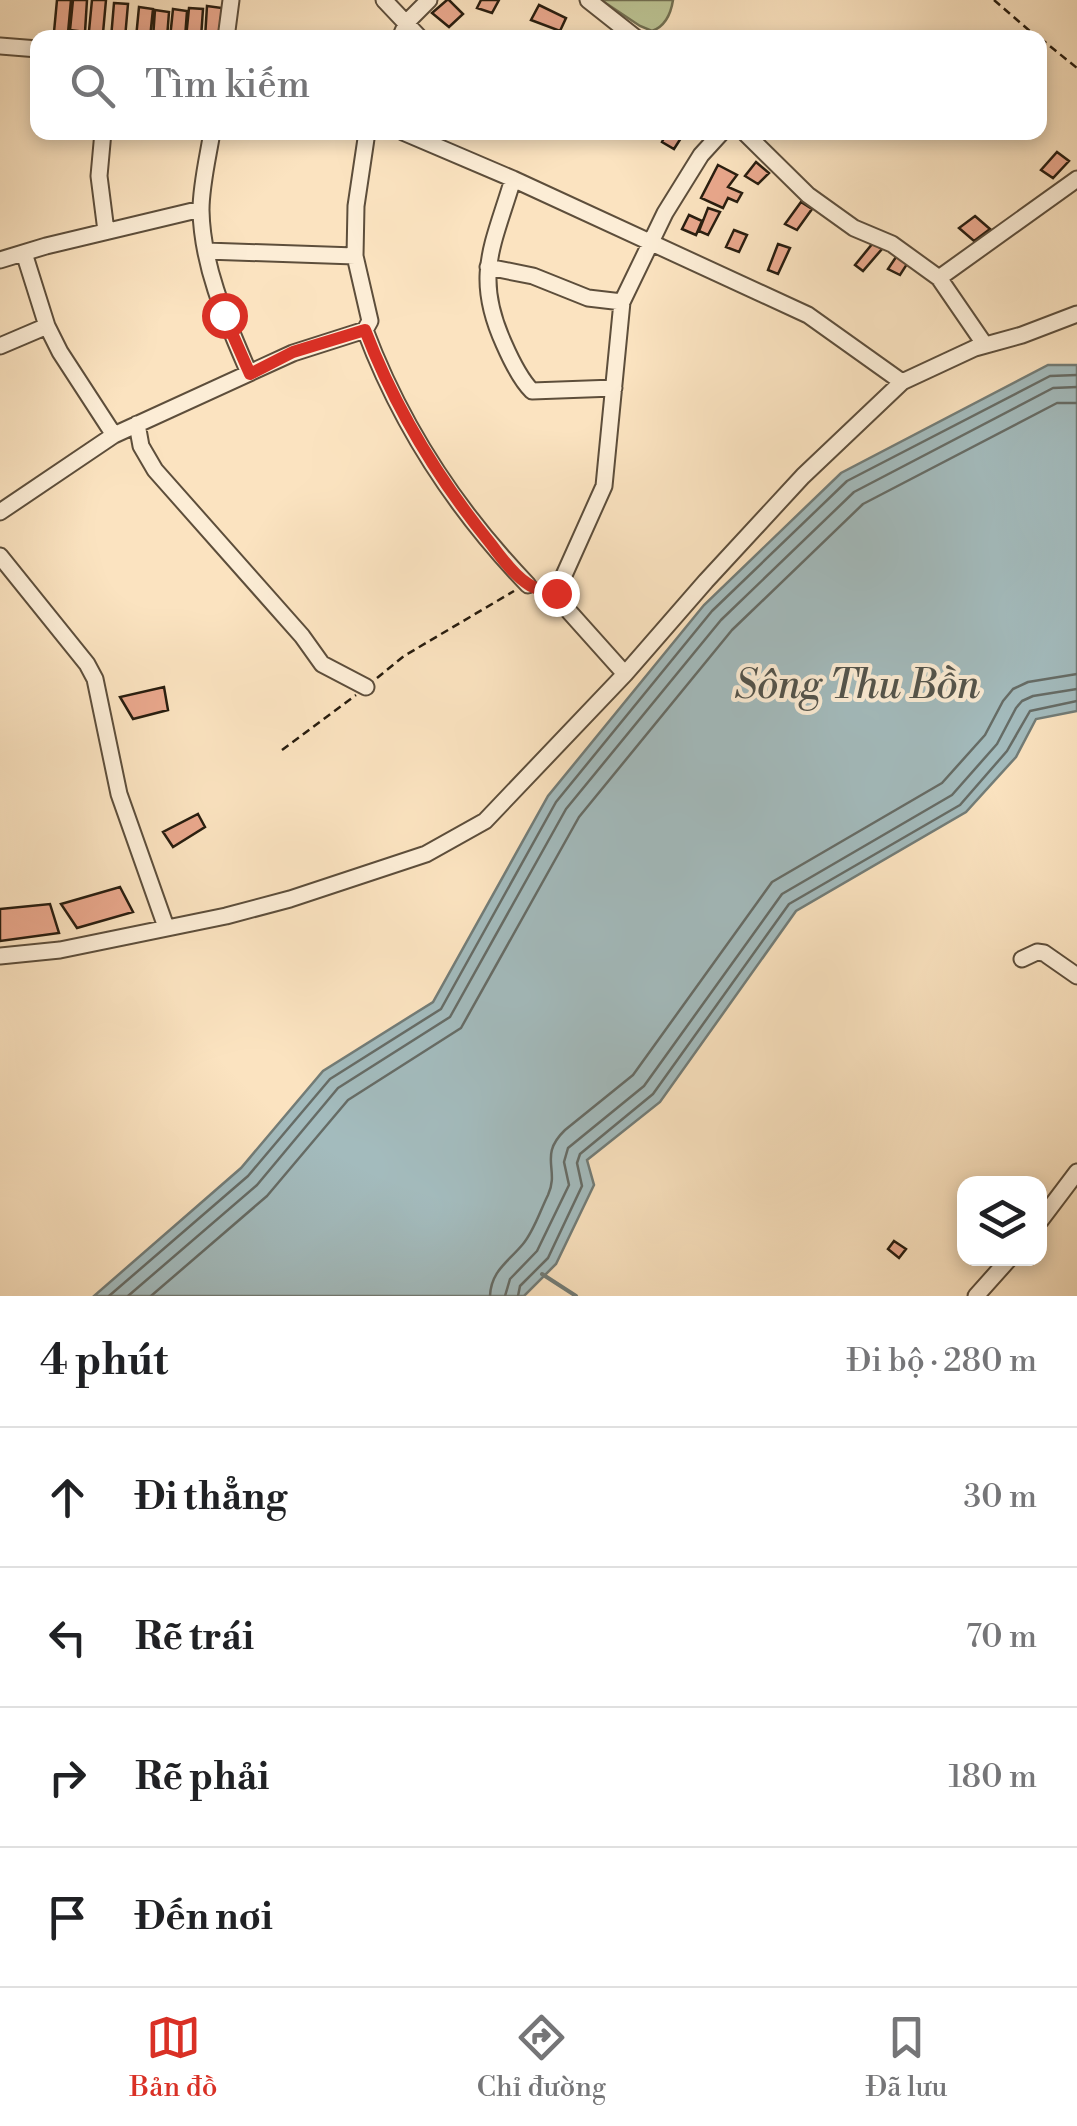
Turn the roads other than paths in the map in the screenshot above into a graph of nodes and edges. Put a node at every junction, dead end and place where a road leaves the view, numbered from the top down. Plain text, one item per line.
1 (231, 0) edge
2 (384, 0) edge
3 (428, 0) edge
4 (588, 0) edge
5 (227, 30) edge
6 (404, 30) edge
7 (626, 30) edge
8 (0, 46) edge
9 (30, 48) edge
10 (102, 140) edge
11 (211, 140) edge
12 (365, 140) edge
13 (422, 140) edge
14 (715, 140) edge
15 (752, 140) edge
16 (513, 179) junction
17 (1077, 179) edge
18 (201, 209) junction
19 (106, 231) junction
20 (652, 243) junction
21 (206, 251) junction
22 (24, 253) junction
23 (354, 256) junction
24 (0, 260) edge
25 (488, 267) junction
26 (938, 278) junction
27 (622, 302) junction
28 (1077, 314) edge
29 (48, 326) junction
30 (365, 330) junction
31 (985, 345) junction
32 (0, 346) edge
33 (250, 374) junction
34 (902, 382) junction
35 (614, 388) junction
36 (137, 424) junction
37 (114, 435) junction
38 (0, 512) edge
39 (0, 556) edge
40 (6, 575) edge
41 (528, 585) road end
42 (625, 674) junction
43 (366, 686) road end
44 (166, 927) junction
45 (0, 956) edge
46 (1022, 958) dead end
47 (1077, 976) edge
48 (1077, 1172) edge
49 (1047, 1212) edge
50 (1003, 1266) edge
51 (976, 1296) edge

1 - 5 street
2 - 6 street
3 - 6 street
4 - 7 street
8 - 9 street
10 - 19 street
11 - 18 street
12 - 23 street
13 - 16 street
14 - 20 street
15 - 26 street
16 - 20 street
16 - 25 street
17 - 26 street
18 - 19 street
18 - 21 street
19 - 22 street
20 - 27 street
20 - 34 street
21 - 23 street
21 - 33 street
22 - 24 street
22 - 29 street
23 - 30 street
25 - 27 street
25 - 35 street
26 - 31 street
27 - 35 street
28 - 31 street
29 - 32 street
29 - 37 street
30 - 33 street
30 - 41 street
31 - 34 street
33 - 36 street
34 - 42 street
35 - 42 street
36 - 37 street
36 - 43 street
37 - 38 street
39 - 40 street
40 - 44 street
42 - 44 street
44 - 45 street
46 - 47 street
48 - 49 street
50 - 51 street

